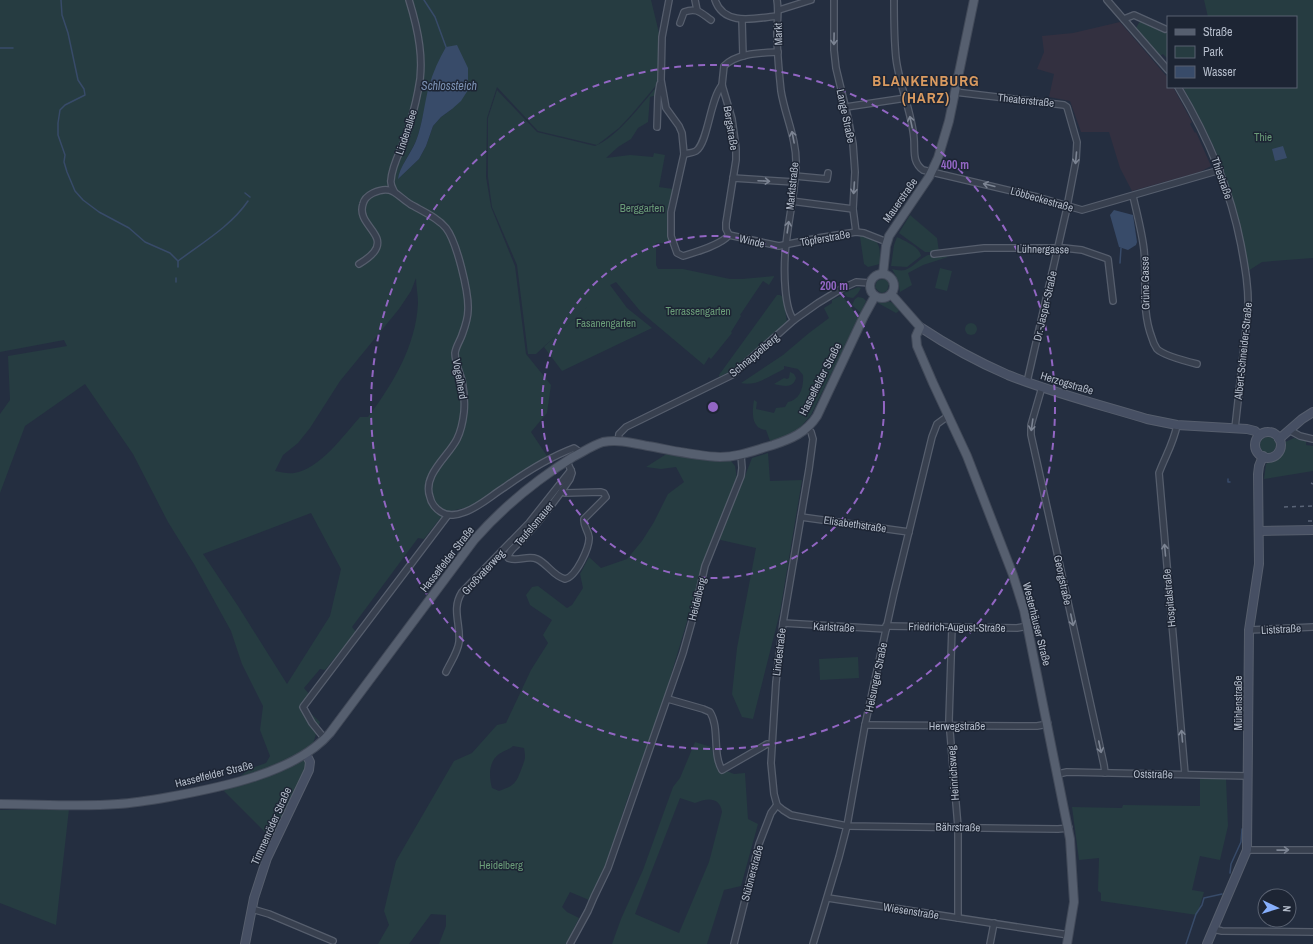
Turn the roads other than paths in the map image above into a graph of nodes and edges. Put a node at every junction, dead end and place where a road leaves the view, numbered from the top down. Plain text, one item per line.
1 (409, 0) edge
2 (669, 0) edge
3 (695, 0) edge
4 (715, 0) edge
5 (777, 0) edge
6 (811, 0) edge
7 (834, 0) edge
8 (894, 0) edge
9 (974, 0) edge
10 (1107, 0) edge
11 (697, 10) junction
12 (779, 10) junction
13 (777, 16) junction
14 (1124, 19) junction
15 (711, 20) dead end
16 (742, 20) junction
17 (680, 23) dead end
18 (1165, 29) dead end
19 (778, 52) junction
20 (743, 56) junction
21 (1167, 69) edge
22 (661, 80) junction
23 (722, 85) junction
24 (1179, 88) edge
25 (955, 92) junction
26 (906, 98) junction
27 (846, 107) junction
28 (658, 127) dead end
29 (684, 154) junction
30 (1220, 170) junction
31 (932, 172) junction
32 (828, 173) dead end
33 (733, 178) junction
34 (794, 179) junction
35 (394, 191) junction
36 (1132, 196) junction
37 (791, 201) junction
38 (1067, 206) junction
39 (853, 209) junction
40 (856, 232) junction
41 (729, 235) junction
42 (887, 242) junction
43 (785, 245) junction
44 (1058, 248) junction
45 (934, 254) dead end
46 (359, 264) dead end
47 (883, 274) junction
48 (1246, 275) joint
49 (870, 283) junction
50 (891, 294) junction
51 (875, 296) junction
52 (1113, 302) dead end
53 (794, 320) junction
54 (920, 327) junction
55 (1197, 364) dead end
56 (1027, 382) junction
57 (1042, 387) junction
58 (1313, 412) edge
59 (948, 416) junction
60 (1177, 425) junction
61 (807, 428) junction
62 (1235, 428) junction
63 (1289, 430) junction
64 (1259, 435) junction
65 (1313, 438) edge
66 (1279, 439) junction
67 (618, 441) junction
68 (580, 453) junction
69 (741, 455) junction
70 (1262, 456) junction
71 (567, 461) junction
72 (571, 470) junction
73 (562, 490) junction
74 (448, 515) junction
75 (801, 517) junction
76 (1313, 530) edge
77 (1259, 531) junction
78 (909, 532) junction
79 (783, 623) junction
80 (1028, 626) junction
81 (952, 627) junction
82 (1313, 627) edge
83 (886, 628) junction
84 (1249, 630) junction
85 (446, 672) dead end
86 (668, 699) junction
87 (1048, 724) junction
88 (865, 725) junction
89 (949, 726) junction
90 (325, 738) junction
91 (772, 745) junction
92 (306, 754) junction
93 (1105, 773) junction
94 (1058, 774) junction
95 (1185, 774) junction
96 (1248, 776) junction
97 (0, 804) edge
98 (777, 805) junction
99 (846, 826) junction
100 (958, 827) junction
101 (1069, 828) junction
102 (1247, 850) junction
103 (1313, 850) edge
104 (828, 898) junction
105 (252, 909) junction
106 (958, 918) junction
107 (994, 923) junction
108 (1213, 929) junction
109 (1313, 932) edge
110 (1069, 935) junction
111 (333, 941) dead end
112 (245, 944) edge
113 (570, 944) edge
114 (734, 944) edge
115 (813, 944) edge
116 (990, 944) edge
117 (1067, 944) edge
118 (1207, 944) edge

1 - 35 street, Lindenallee
2 - 22 street
3 - 11 street
4 - 16 street
5 - 12 street
6 - 12 street
7 -> 27 street, Lange Straße
8 - 26 street
9 - 25 main road, Mauerstraße
10 - 14 street
11 - 15 street
11 - 17 street
12 - 13 street
13 - 16 street, Markt
13 - 19 street, Markt
14 - 18 street
14 - 21 street
16 - 20 street
19 - 20 street, Markt
34 -> 19 street, Marktstraße
20 - 23 street, Bergstraße
22 - 28 street
22 - 29 street
23 - 29 street
23 - 33 street, Bergstraße
24 - 30 street, Thiestraße
25 - 31 main road, Mauerstraße
25 -> 38 street, Theaterstraße
26 - 27 street
31 -> 26 street, Löbbeckestraße
27 -> 39 street, Lange Straße
29 - 41 street, Winde
30 - 36 street, Löbbeckestraße
30 - 48 street, Thiestraße
38 -> 31 street, Löbbeckestraße
31 - 42 main road, Mauerstraße
32 - 34 street
33 -> 34 street
33 - 41 street, Bergstraße
34 - 37 street, Marktstraße
35 - 46 street
35 - 74 street, Vogelherd
36 - 38 street, Löbbeckestraße
36 - 55 street, Grüne Gasse
37 - 39 street
43 -> 37 street, Marktstraße
38 - 44 street, Dr.-Jasper-Straße
39 - 40 street, Lange Straße
40 - 42 street, Töpferstraße
40 - 43 street, Töpferstraße
41 - 43 street, Winde
42 - 47 main road, Mauerstraße
43 - 53 street, Marktstraße
44 - 45 street, Lühnergasse
44 - 52 street, Lühnergasse
44 - 56 street, Dr.-Jasper-Straße
47 - 49 main road
47 - 50 main road
48 - 62 street, Albert-Schneider-Straße
49 - 51 main road
49 - 53 street, Schnappelberg
50 - 51 main road
50 - 54 main road, Herzogstraße
51 - 61 main road, Hasselfelder Straße
53 - 67 street, Schnappelberg
54 - 56 street, Herzogstraße
54 - 59 main road, Westerhäuser Straße
56 - 57 street, Herzogstraße
57 - 60 street, Herzogstraße
57 -> 93 street, Georgstraße
58 - 63 street
59 - 78 street, Helsunger Straße
59 - 80 main road, Westerhäuser Straße
60 - 62 street, Herzogstraße
95 -> 60 street, Hospitalstraße
61 - 69 main road, Hasselfelder Straße
61 - 75 street, Lindestraße
62 - 64 street, Herzogstraße
63 - 65 street
63 - 66 street
64 - 66 street
64 - 70 street
66 - 70 street
67 - 68 main road, Hasselfelder Straße
67 - 69 main road, Hasselfelder Straße
68 - 71 main road, Hasselfelder Straße
68 - 74 street
69 - 86 street, Heidelberg
70 - 77 street, Mühlenstraße
71 - 72 street
71 - 90 main road, Hasselfelder Straße
72 - 73 street, Teufelsmauer
72 - 85 street, Großvaterweg
73 - 73 street, Teufelsmauer
74 - 90 street
75 - 78 street, Elisabethstraße
75 - 79 street, Lindestraße
76 - 77 street
77 - 84 street, Mühlenstraße
78 - 83 street, Helsunger Straße
79 - 83 street, Karlstraße
79 - 91 street, Lindestraße
80 - 81 street, Friedrich-August-Straße
80 - 87 main road, Westerhäuser Straße
81 - 83 street, Friedrich-August-Straße
81 - 89 street, Heinrichsweg
82 - 84 street, Liststraße
83 - 88 street, Helsunger Straße
84 - 96 street, Mühlenstraße
86 - 91 street
86 - 113 street, Heidelberg
87 - 89 street, Herwegstraße
87 - 94 main road, Westerhäuser Straße
88 - 89 street, Herwegstraße
88 - 99 street, Helsunger Straße
89 - 100 street, Heinrichsweg
90 - 92 main road, Hasselfelder Straße
91 - 98 street, Lindestraße
92 - 97 main road, Hasselfelder Straße
92 - 105 street, Timmenröder Straße
93 - 94 street, Oststraße
93 - 95 street, Oststraße
94 - 101 main road, Westerhäuser Straße
95 - 96 street, Oststraße
96 - 102 street, Mühlenstraße
98 - 99 street
98 - 114 street, Stübnerstraße
99 - 100 street, Bährstraße
99 - 104 street, Helsunger Straße
100 - 101 street, Bährstraße
100 - 106 street, Heinrichsweg
101 - 110 main road, Westerhäuser Straße
102 -> 103 street
102 - 108 street, Mühlenstraße
104 - 106 street, Wiesenstraße
104 - 115 street, Helsunger Straße
105 - 111 street
105 - 112 street, Timmenröder Straße
106 - 107 street, Wiesenstraße
107 - 110 street, Wiesenstraße
107 - 116 street
108 - 109 street
108 - 118 street, Mühlenstraße
110 - 117 main road, Westerhäuser Straße

